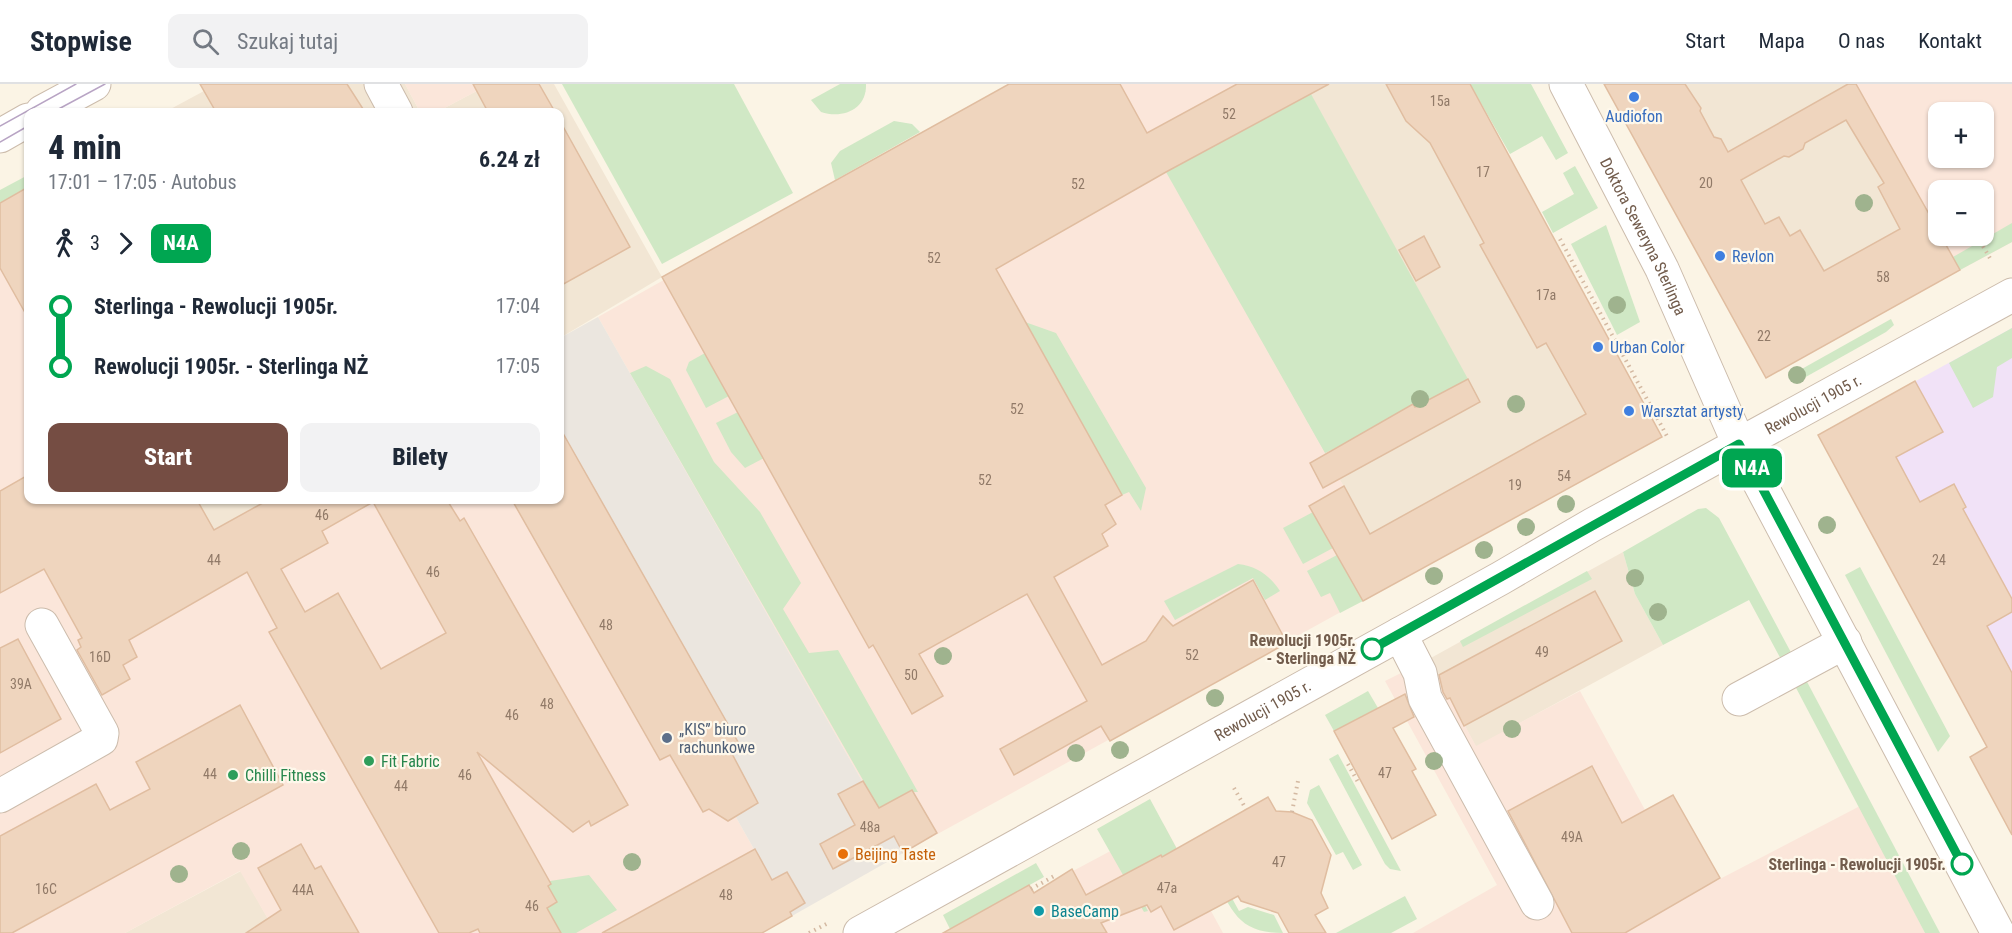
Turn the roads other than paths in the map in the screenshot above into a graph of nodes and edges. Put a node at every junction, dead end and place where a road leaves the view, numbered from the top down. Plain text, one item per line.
1 (94, 84) edge
2 (381, 84) edge
3 (1566, 84) edge
4 (49, 108) edge
5 (394, 108) edge
6 (24, 122) edge
7 (0, 136) edge
8 (2012, 296) edge
9 (1739, 444) junction
10 (42, 625) dead end
11 (1400, 634) junction
12 (1845, 642) junction
13 (1739, 699) dead end
14 (0, 796) edge
15 (1537, 903) dead end
16 (860, 933) edge
17 (1998, 933) edge

1 - 4 street
2 - 5 street
3 - 9 street, Doktora Seweryna Sterlinga
6 - 7 street
8 - 9 street, Rewolucji 1905 r.
9 - 11 street, Rewolucji 1905 r.
9 - 12 street, Doktora Seweryna Sterlinga
10 - 14 street
11 - 15 street
11 - 16 street, Rewolucji 1905 r.
12 - 13 street
12 - 17 street, Doktora Seweryna Sterlinga

